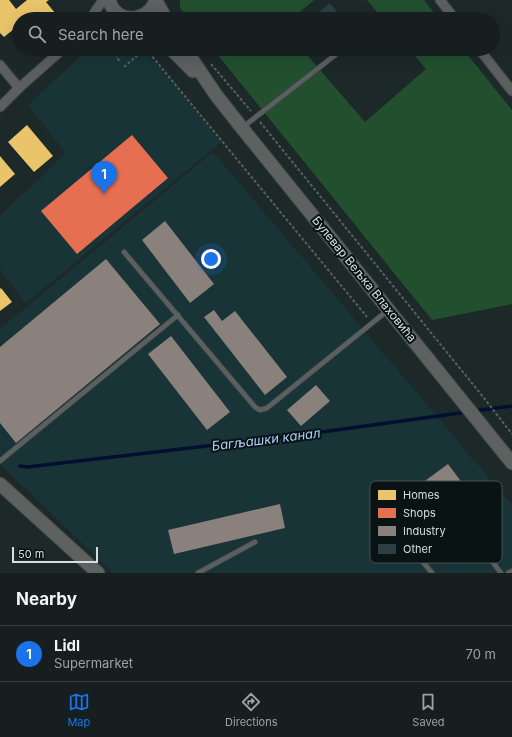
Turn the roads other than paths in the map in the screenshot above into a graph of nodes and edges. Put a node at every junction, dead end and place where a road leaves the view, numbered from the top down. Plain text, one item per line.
1 (103, 0) edge
2 (109, 0) edge
3 (440, 0) edge
4 (156, 1) edge
5 (95, 12) edge
6 (118, 12) edge
7 (148, 12) edge
8 (162, 12) edge
9 (449, 12) edge
10 (55, 56) edge
11 (178, 56) edge
12 (190, 56) edge
13 (334, 56) edge
14 (484, 56) edge
15 (0, 65) edge
16 (19, 88) junction
17 (512, 91) edge
18 (216, 95) junction
19 (0, 107) edge
20 (242, 128) junction
21 (124, 252) dead end
22 (388, 309) junction
23 (178, 315) junction
24 (0, 461) edge
25 (512, 463) edge
26 (0, 484) edge
27 (44, 525) junction
28 (255, 542) dead end
29 (424, 563) edge
30 (494, 563) edge
31 (512, 570) edge
32 (84, 573) edge
33 (98, 573) edge
34 (198, 573) edge
35 (432, 573) edge
36 (501, 573) edge
37 (508, 573) edge

1 - 5 street
2 - 6 main road
3 - 9 street
4 - 7 main road
4 - 8 main road
10 - 16 street
11 - 18 main road, Булевар Вељка Влаховића
12 - 18 main road, Булевар Вељка Влаховића
13 - 20 lane
14 - 17 street
15 - 16 street
16 - 19 street
18 - 20 main road, Булевар Вељка Влаховића
20 - 22 main road, Булевар Вељка Влаховића
21 - 23 lane
22 - 23 lane
22 - 25 main road, Булевар Вељка Влаховића
23 - 24 lane
26 - 27 main road
27 - 32 main road
27 - 33 main road
28 - 34 lane
29 - 35 lane
30 - 36 lane
31 - 37 lane

